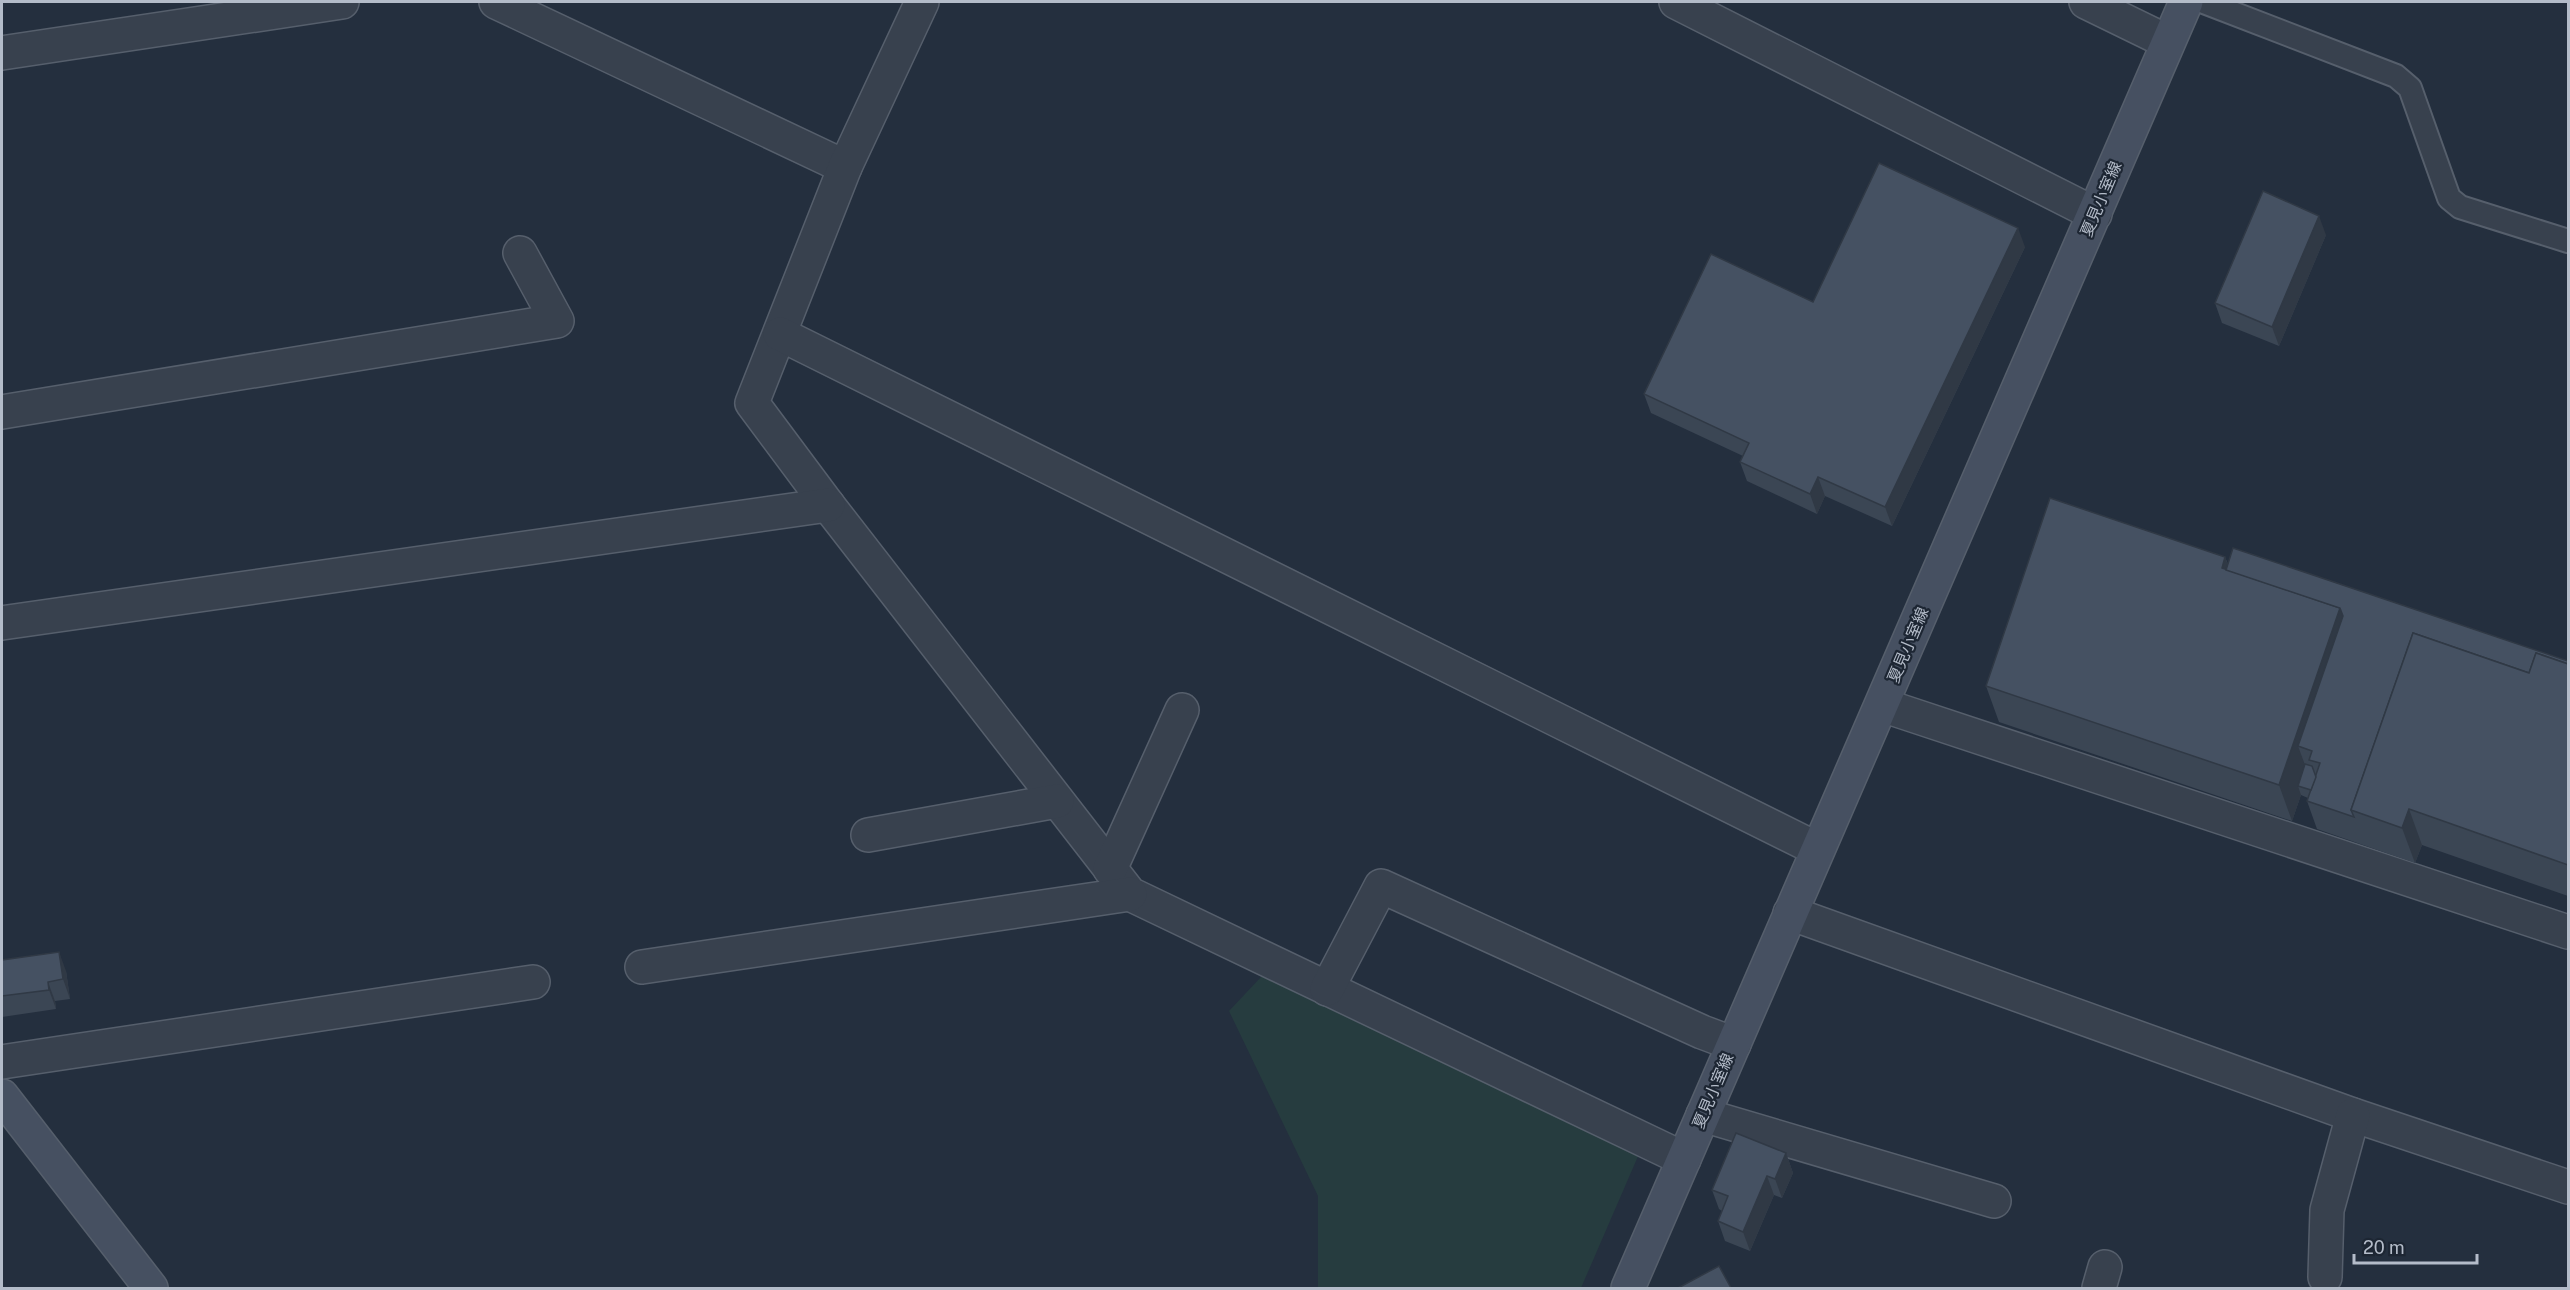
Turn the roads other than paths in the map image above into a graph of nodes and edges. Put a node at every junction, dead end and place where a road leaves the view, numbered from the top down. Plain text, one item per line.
1 (342, 2) edge
2 (496, 2) edge
3 (922, 2) edge
4 (1676, 2) edge
5 (2086, 2) edge
6 (2186, 2) edge
7 (2204, 2) edge
8 (2168, 42) junction
9 (2, 53) edge
10 (845, 167) junction
11 (2095, 214) junction
12 (2568, 241) edge
13 (520, 253) dead end
14 (780, 334) junction
15 (2, 412) edge
16 (828, 505) junction
17 (2, 622) edge
18 (1882, 705) junction
19 (1182, 710) dead end
20 (1057, 801) junction
21 (868, 835) dead end
22 (1817, 849) junction
23 (1110, 869) junction
24 (1130, 894) junction
25 (1790, 913) junction
26 (2568, 932) edge
27 (642, 967) dead end
28 (533, 982) dead end
29 (1327, 989) junction
30 (1734, 1044) junction
31 (2, 1062) edge
32 (2, 1096) edge
33 (1703, 1115) junction
34 (2354, 1115) junction
35 (1684, 1159) junction
36 (2568, 1187) edge
37 (1994, 1201) dead end
38 (2325, 1277) dead end
39 (151, 1288) edge
40 (1628, 1288) edge

1 - 9 street
2 - 10 street
3 - 10 street
4 - 11 street
5 - 8 street
6 - 8 main road, 夏見小室線
7 - 12 lane
8 - 11 main road, 夏見小室線
10 - 14 street
11 - 18 main road, 夏見小室線
13 - 15 street
14 - 16 street
14 - 22 street
16 - 17 street
16 - 20 street
18 - 22 main road, 夏見小室線
18 - 26 street
19 - 23 street
20 - 21 street
20 - 23 street
22 - 25 main road, 夏見小室線
23 - 24 street
24 - 27 street
24 - 29 street
25 - 30 main road, 夏見小室線
25 - 34 street
28 - 31 street
29 - 30 street
29 - 35 street
30 - 33 main road, 夏見小室線
32 - 39 main road
33 - 35 main road, 夏見小室線
33 - 37 street
34 - 36 street
34 - 38 street
35 - 40 main road, 夏見小室線

